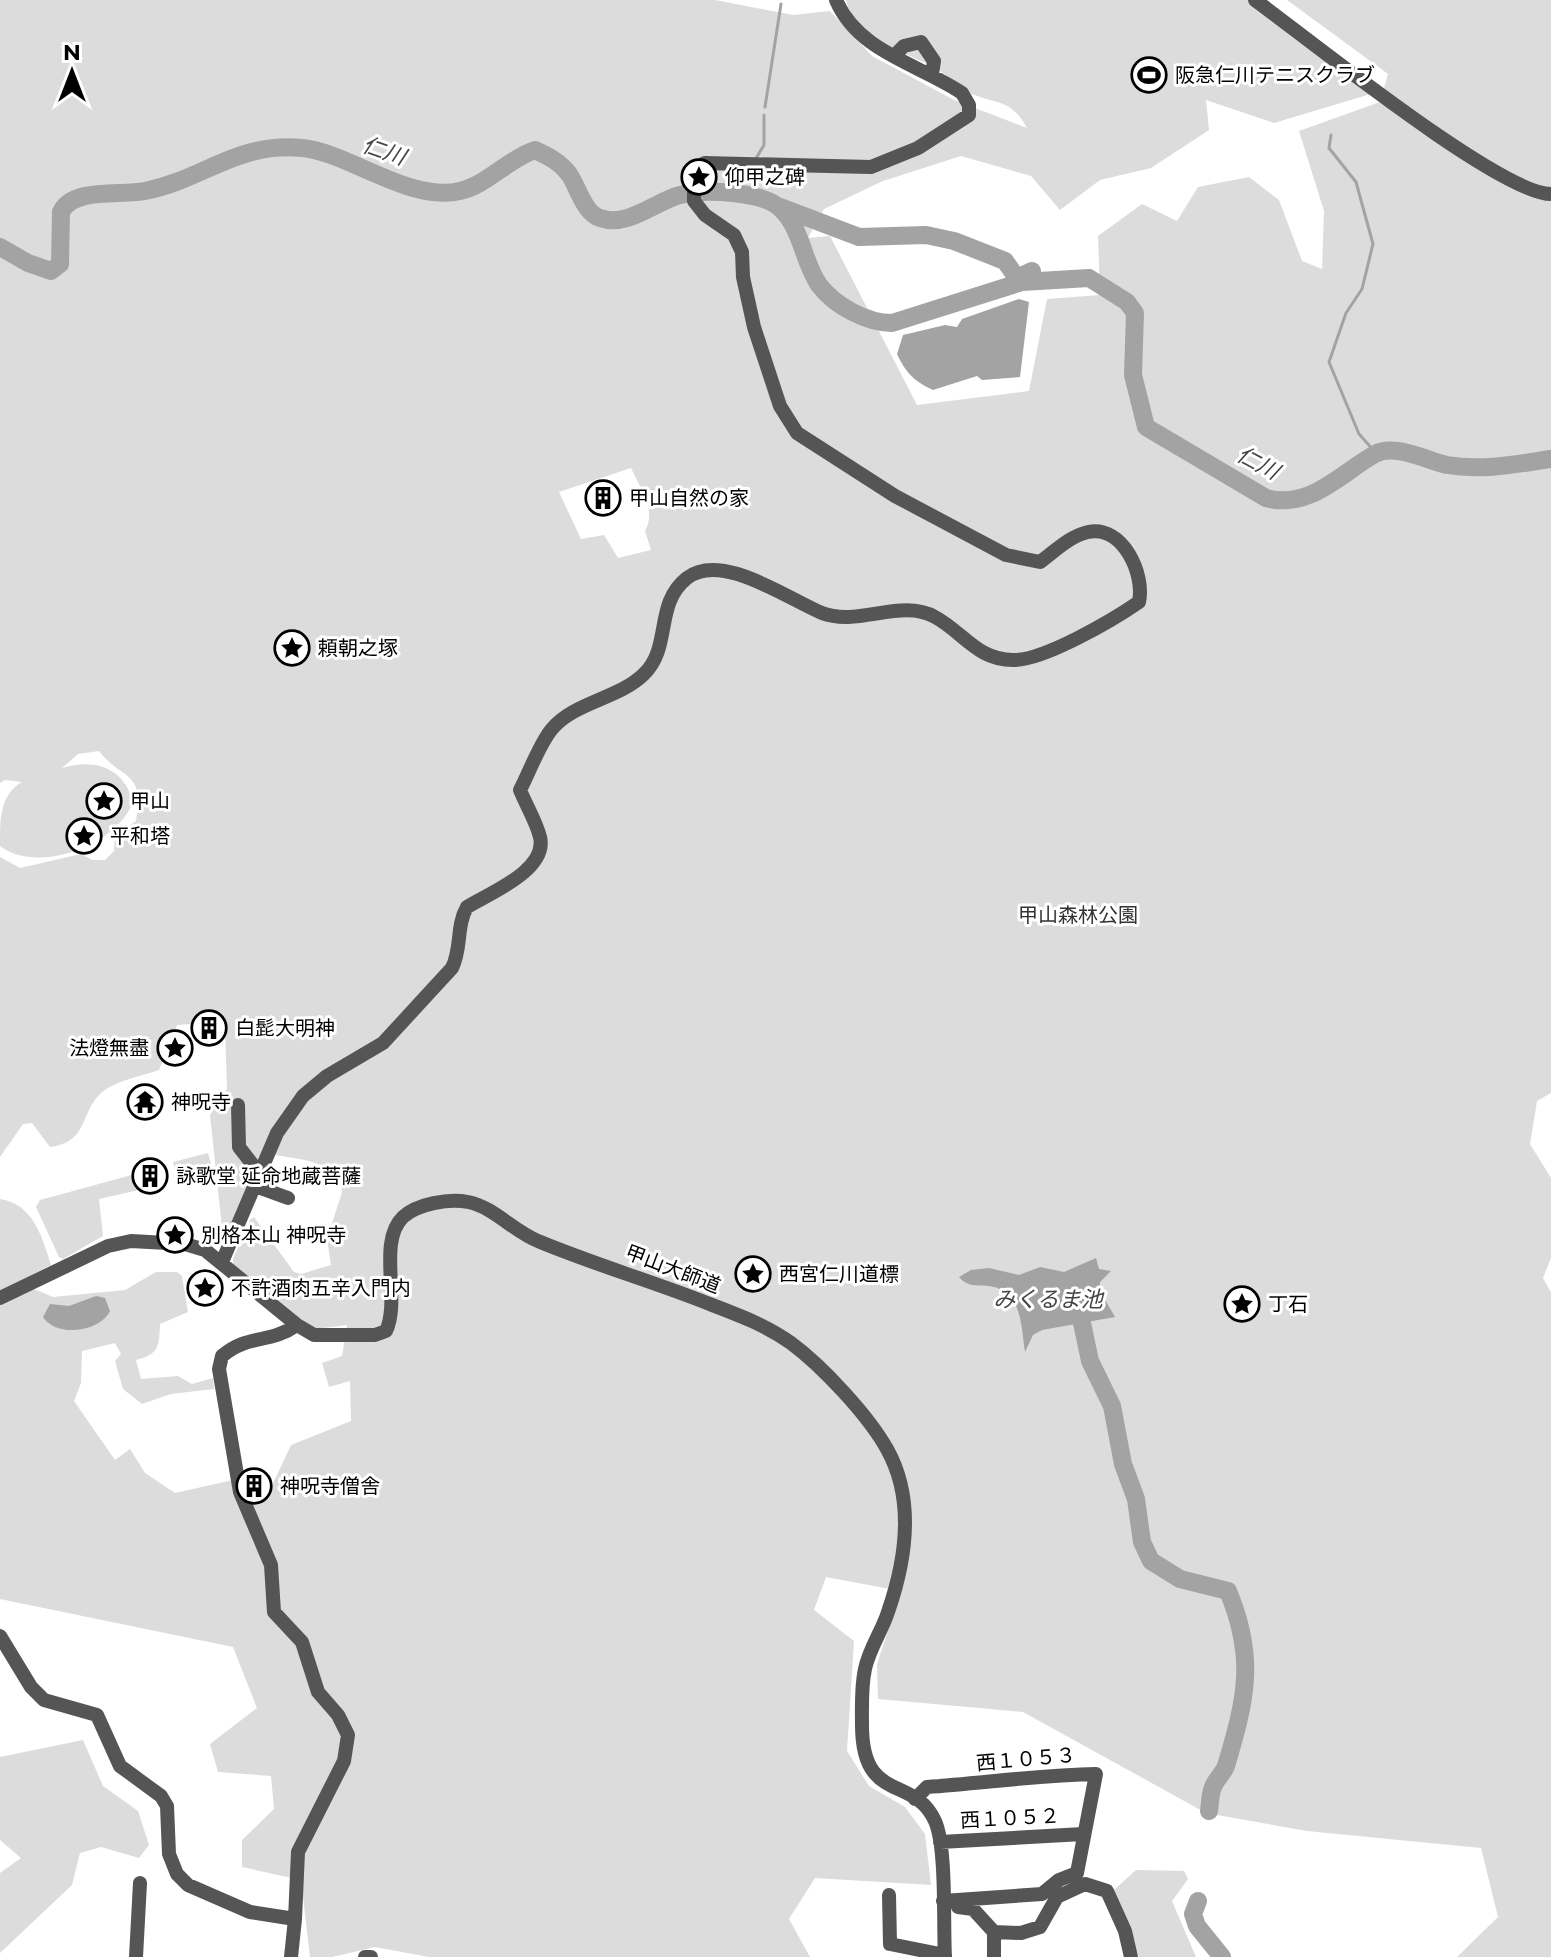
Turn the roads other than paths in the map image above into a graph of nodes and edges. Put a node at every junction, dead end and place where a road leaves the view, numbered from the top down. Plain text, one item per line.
1 (836, 0) edge
2 (1255, 0) edge
3 (894, 56) junction
4 (932, 74) junction
5 (1551, 194) edge
6 (238, 1105) dead end
7 (257, 1180) junction
8 (288, 1198) dead end
9 (222, 1262) junction
10 (0, 1298) edge
11 (297, 1325) junction
12 (0, 1636) edge
13 (915, 1799) junction
14 (1083, 1834) junction
15 (940, 1842) junction
16 (140, 1883) dead end
17 (889, 1895) dead end
18 (943, 1906) junction
19 (295, 1919) junction
20 (994, 1932) junction
21 (945, 1956) edge
22 (136, 1957) edge
23 (291, 1957) edge
24 (994, 1957) edge
25 (1131, 1957) edge

1 - 3 street
2 - 5 street
3 - 4 street
3 - 4 street
4 - 7 street
6 - 7 street
7 - 8 street
7 - 9 street
9 - 10 street, 甲山大師道
9 - 11 street, 甲山大師道
11 - 13 street, 甲山大師道
11 - 19 street
12 - 19 street
13 - 14 street, 西１０５３
13 - 15 street, 甲山大師道
14 - 15 street, 西１０５２
14 - 18 street, 西１０５３
15 - 18 street, 甲山大師道
16 - 22 street
17 - 21 street
18 - 20 street
18 - 21 street, 甲山大師道
19 - 23 street
20 - 24 street
20 - 25 street

